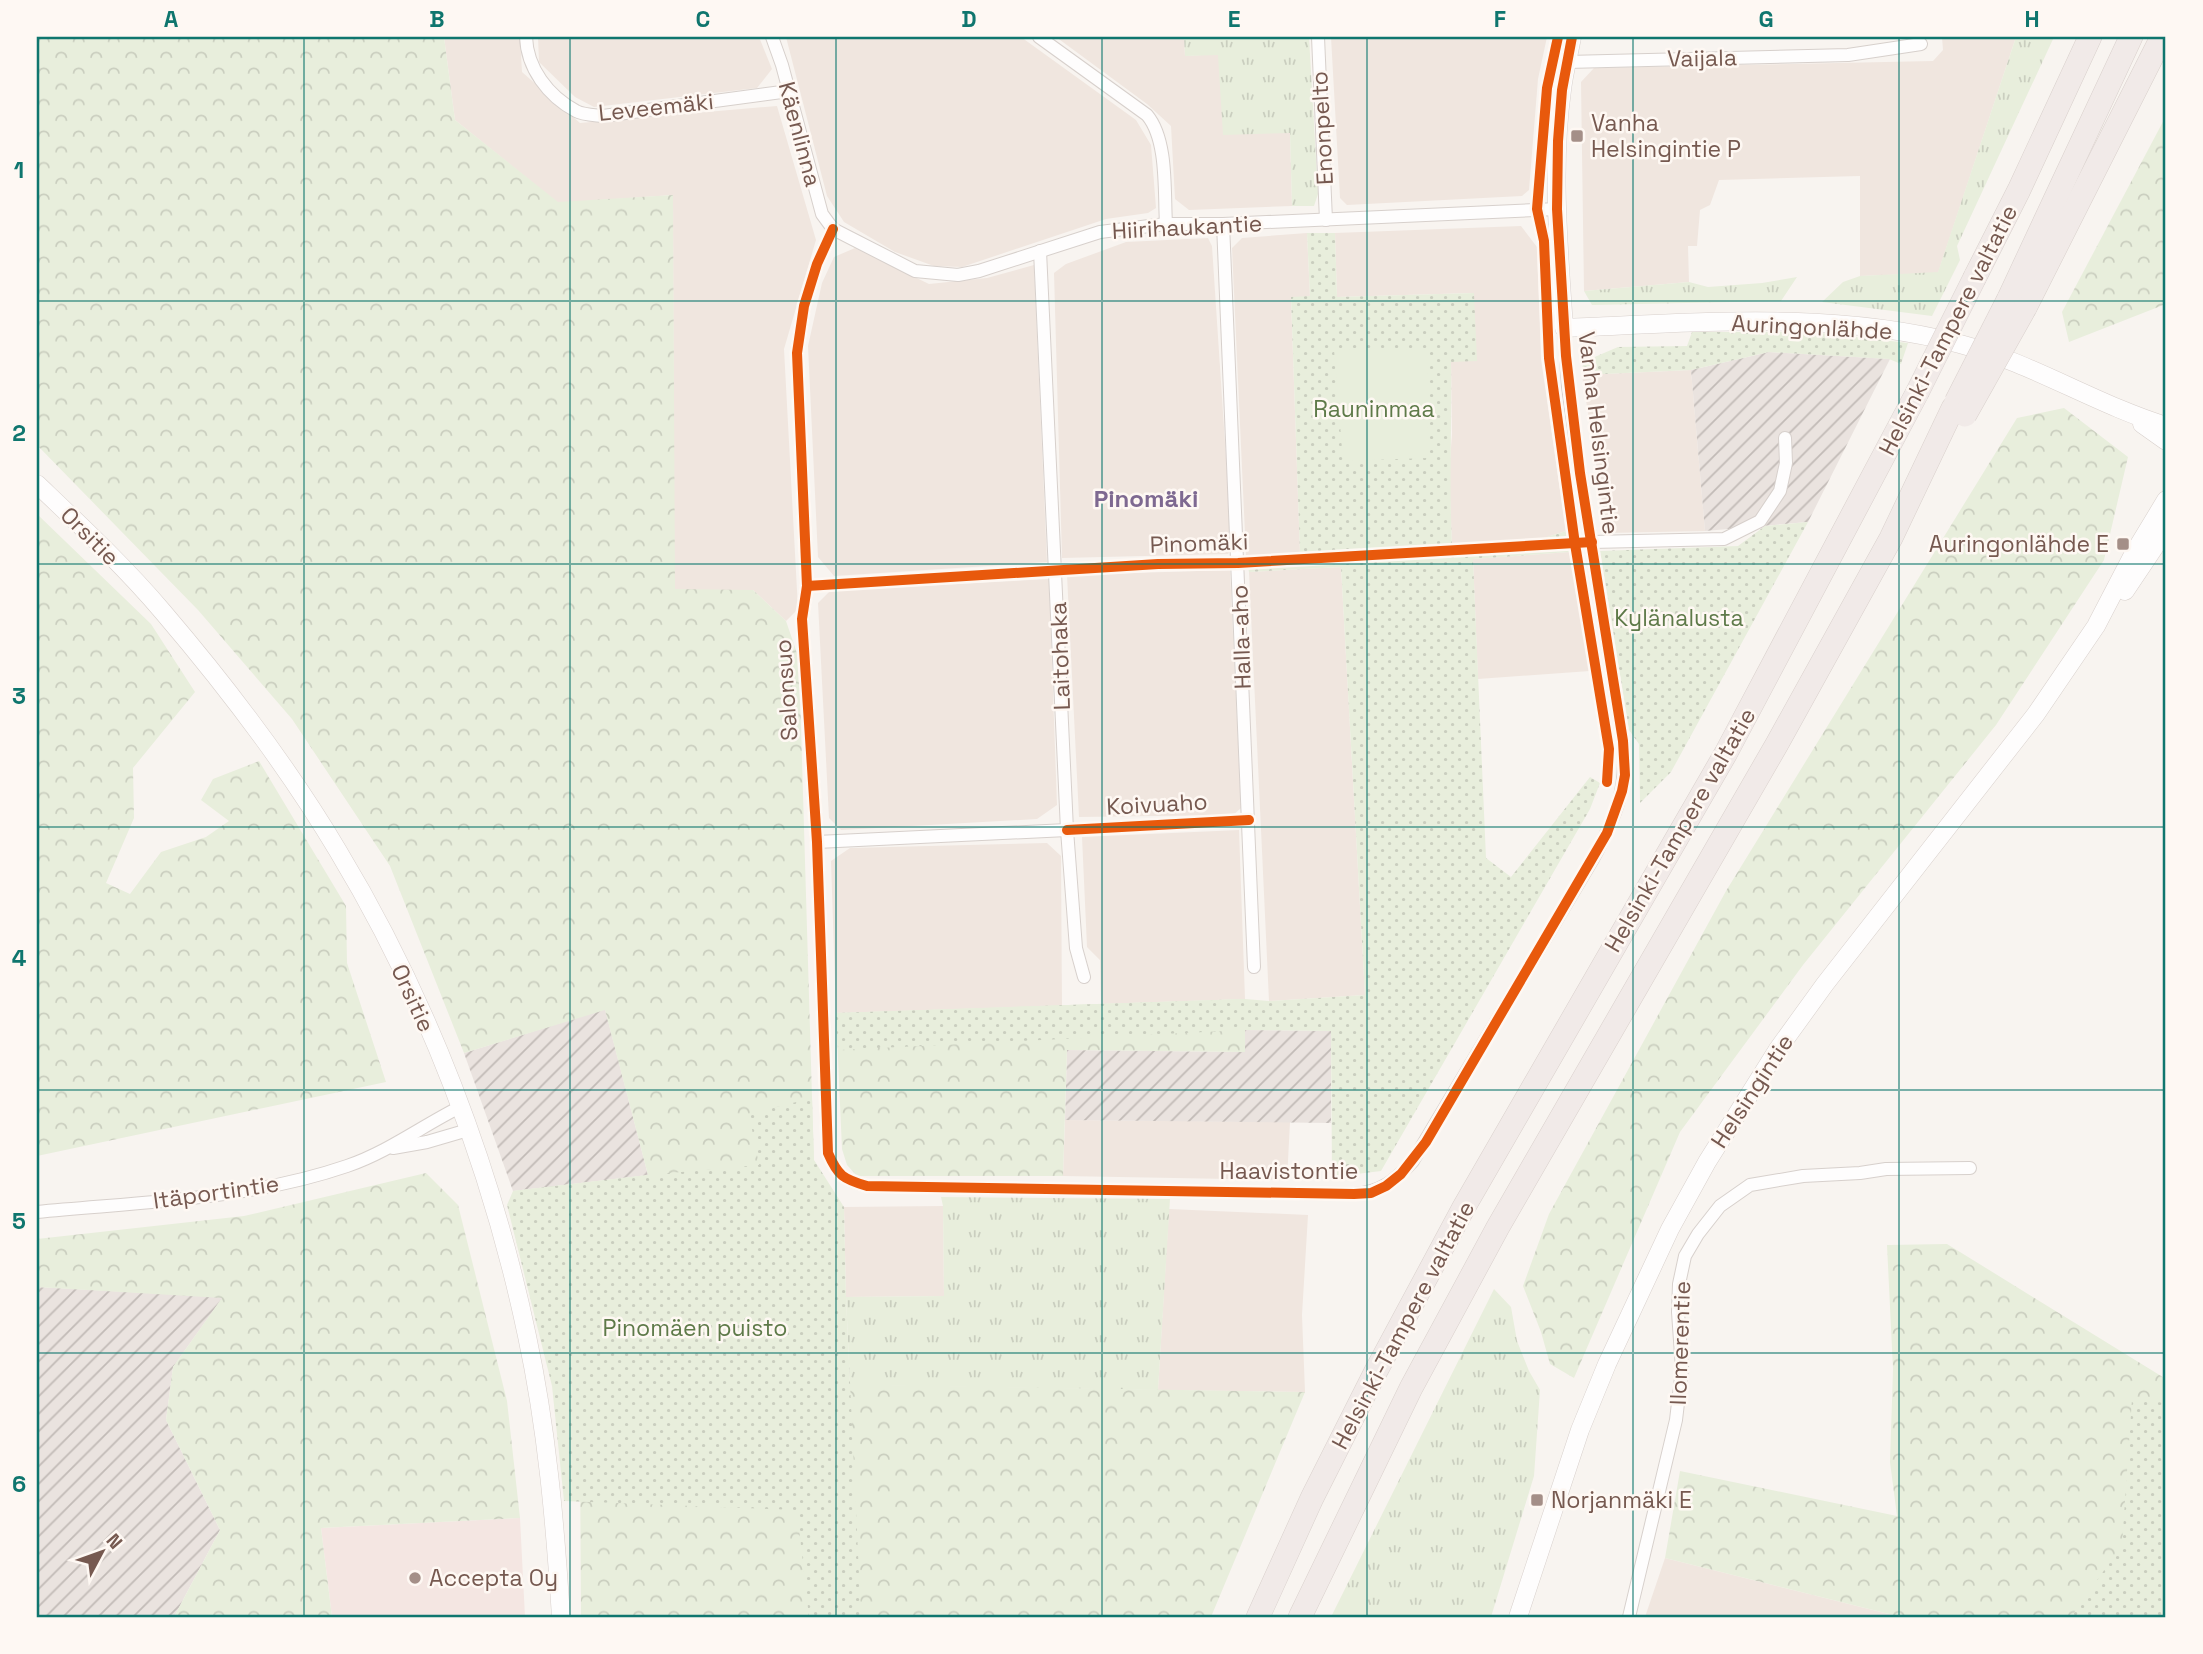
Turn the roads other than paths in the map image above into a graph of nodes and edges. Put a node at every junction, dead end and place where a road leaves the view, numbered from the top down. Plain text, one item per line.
1 (526, 37) edge
2 (772, 37) edge
3 (1039, 37) edge
4 (1318, 37) edge
5 (1572, 37) edge
6 (2090, 37) edge
7 (2131, 37) edge
8 (2162, 37) edge
9 (1921, 44) dead end
10 (1567, 62) junction
11 (789, 91) junction
12 (1558, 209) junction
13 (1326, 220) junction
14 (1166, 223) junction
15 (1223, 224) junction
16 (833, 229) junction
17 (1040, 251) junction
18 (2017, 304) junction
19 (1564, 328) junction
20 (2128, 414) junction
21 (2166, 426) edge
22 (1784, 438) dead end
23 (2166, 441) edge
24 (37, 484) edge
25 (2166, 500) edge
26 (2166, 530) edge
27 (1592, 542) junction
28 (2096, 626) junction
29 (1622, 792) joint
30 (1067, 830) junction
31 (817, 842) junction
32 (1254, 967) dead end
33 (1084, 977) dead end
34 (460, 1107) junction
35 (468, 1130) junction
36 (389, 1149) junction
37 (828, 1153) joint
38 (1970, 1168) dead end
39 (37, 1212) edge
40 (561, 1617) edge
41 (1258, 1617) edge
42 (1300, 1617) edge
43 (1518, 1617) edge
44 (1629, 1617) edge

1 - 11 street, Leveemäki
2 - 11 street, Käenlinna
3 - 14 street
4 - 13 street, Enonpelto
5 - 10 main road, Vanha Helsingintie
6 - 41 highway, Helsinki-Tampere valtatie, bridge
7 - 18 highway, Helsinki-Tampere valtatie
8 - 18 highway
9 - 10 street, Vaijala
10 - 12 main road, Vanha Helsingintie
11 - 16 street, Käenlinna
12 - 13 street, Hiirihaukantie
12 - 19 main road, Vanha Helsingintie
13 - 15 street, Hiirihaukantie
14 - 15 street, Hiirihaukantie
14 - 17 street, Hiirihaukantie
15 - 32 street, Halla-aho
16 - 17 street, Hiirihaukantie
16 - 31 street, Salonsuo
17 - 30 street, Laitohaka
18 - 42 highway, Helsinki-Tampere valtatie, bridge
19 - 20 main road, Auringonlähde
19 - 27 street, Vanha Helsingintie
20 - 21 main road, Auringonlähde
20 - 23 main road, Auringonlähde
22 - 27 street
24 - 34 main road, Orsitie
25 - 28 main road, Helsingintie
26 - 28 main road, Helsingintie
27 - 29 street, Vanha Helsingintie
28 - 43 main road, Helsingintie
29 - 37 street, Haavistontie
30 - 31 street
30 - 33 street, Laitohaka
31 - 37 street, Salonsuo
34 - 35 main road, Orsitie
34 - 36 street, Itäportintie
35 - 36 street, Itäportintie
35 - 40 main road, Orsitie
36 - 39 street, Itäportintie
38 - 44 street, Ilomerentie

